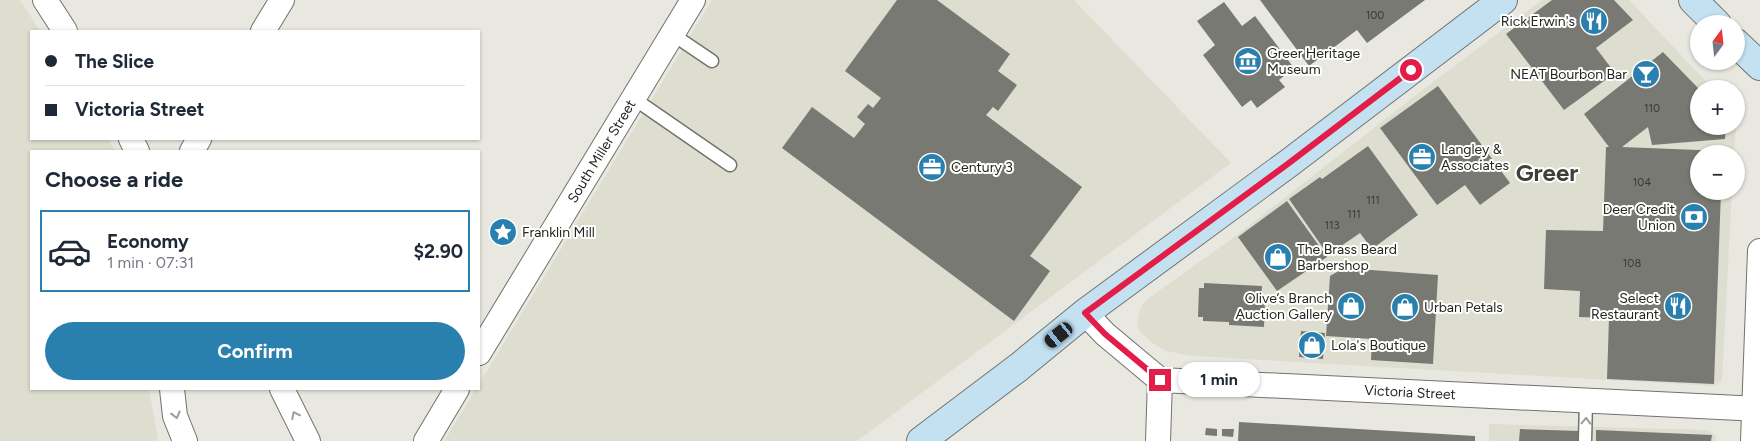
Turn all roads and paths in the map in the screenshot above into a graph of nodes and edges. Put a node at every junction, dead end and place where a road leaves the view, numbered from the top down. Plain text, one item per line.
1 (45, 0) edge
2 (282, 0) edge
3 (693, 0) edge
4 (1503, 0) edge
5 (1693, 0) edge
6 (1708, 15) edge
7 (64, 30) edge
8 (265, 30) edge
9 (672, 34) junction
10 (1745, 52) edge
11 (712, 60) dead end
12 (1760, 66) edge
13 (633, 98) junction
14 (730, 165) dead end
15 (1760, 251) edge
16 (1085, 313) junction
17 (480, 351) edge
18 (1160, 380) junction
19 (172, 390) edge
20 (282, 390) edge
21 (456, 390) edge
22 (1586, 401) junction
23 (1758, 409) edge
24 (185, 441) edge
25 (308, 441) edge
26 (426, 441) edge
27 (921, 441) edge
28 (1158, 441) edge
29 (1585, 441) edge
30 (1754, 441) edge

1 - 7 street
2 - 8 street
3 - 9 street, South Miller Street
4 - 16 main road
5 - 6 main road
9 - 11 lane
9 - 13 street, South Miller Street
10 - 12 main road
13 - 14 lane
13 - 17 street, South Miller Street
15 - 23 street
16 - 18 street
16 - 27 main road
18 - 22 street, Victoria Street
18 - 28 street
19 -> 24 street
25 -> 20 street
21 - 26 street
22 - 23 street, Victoria Street
29 -> 22 lane
23 - 30 street

